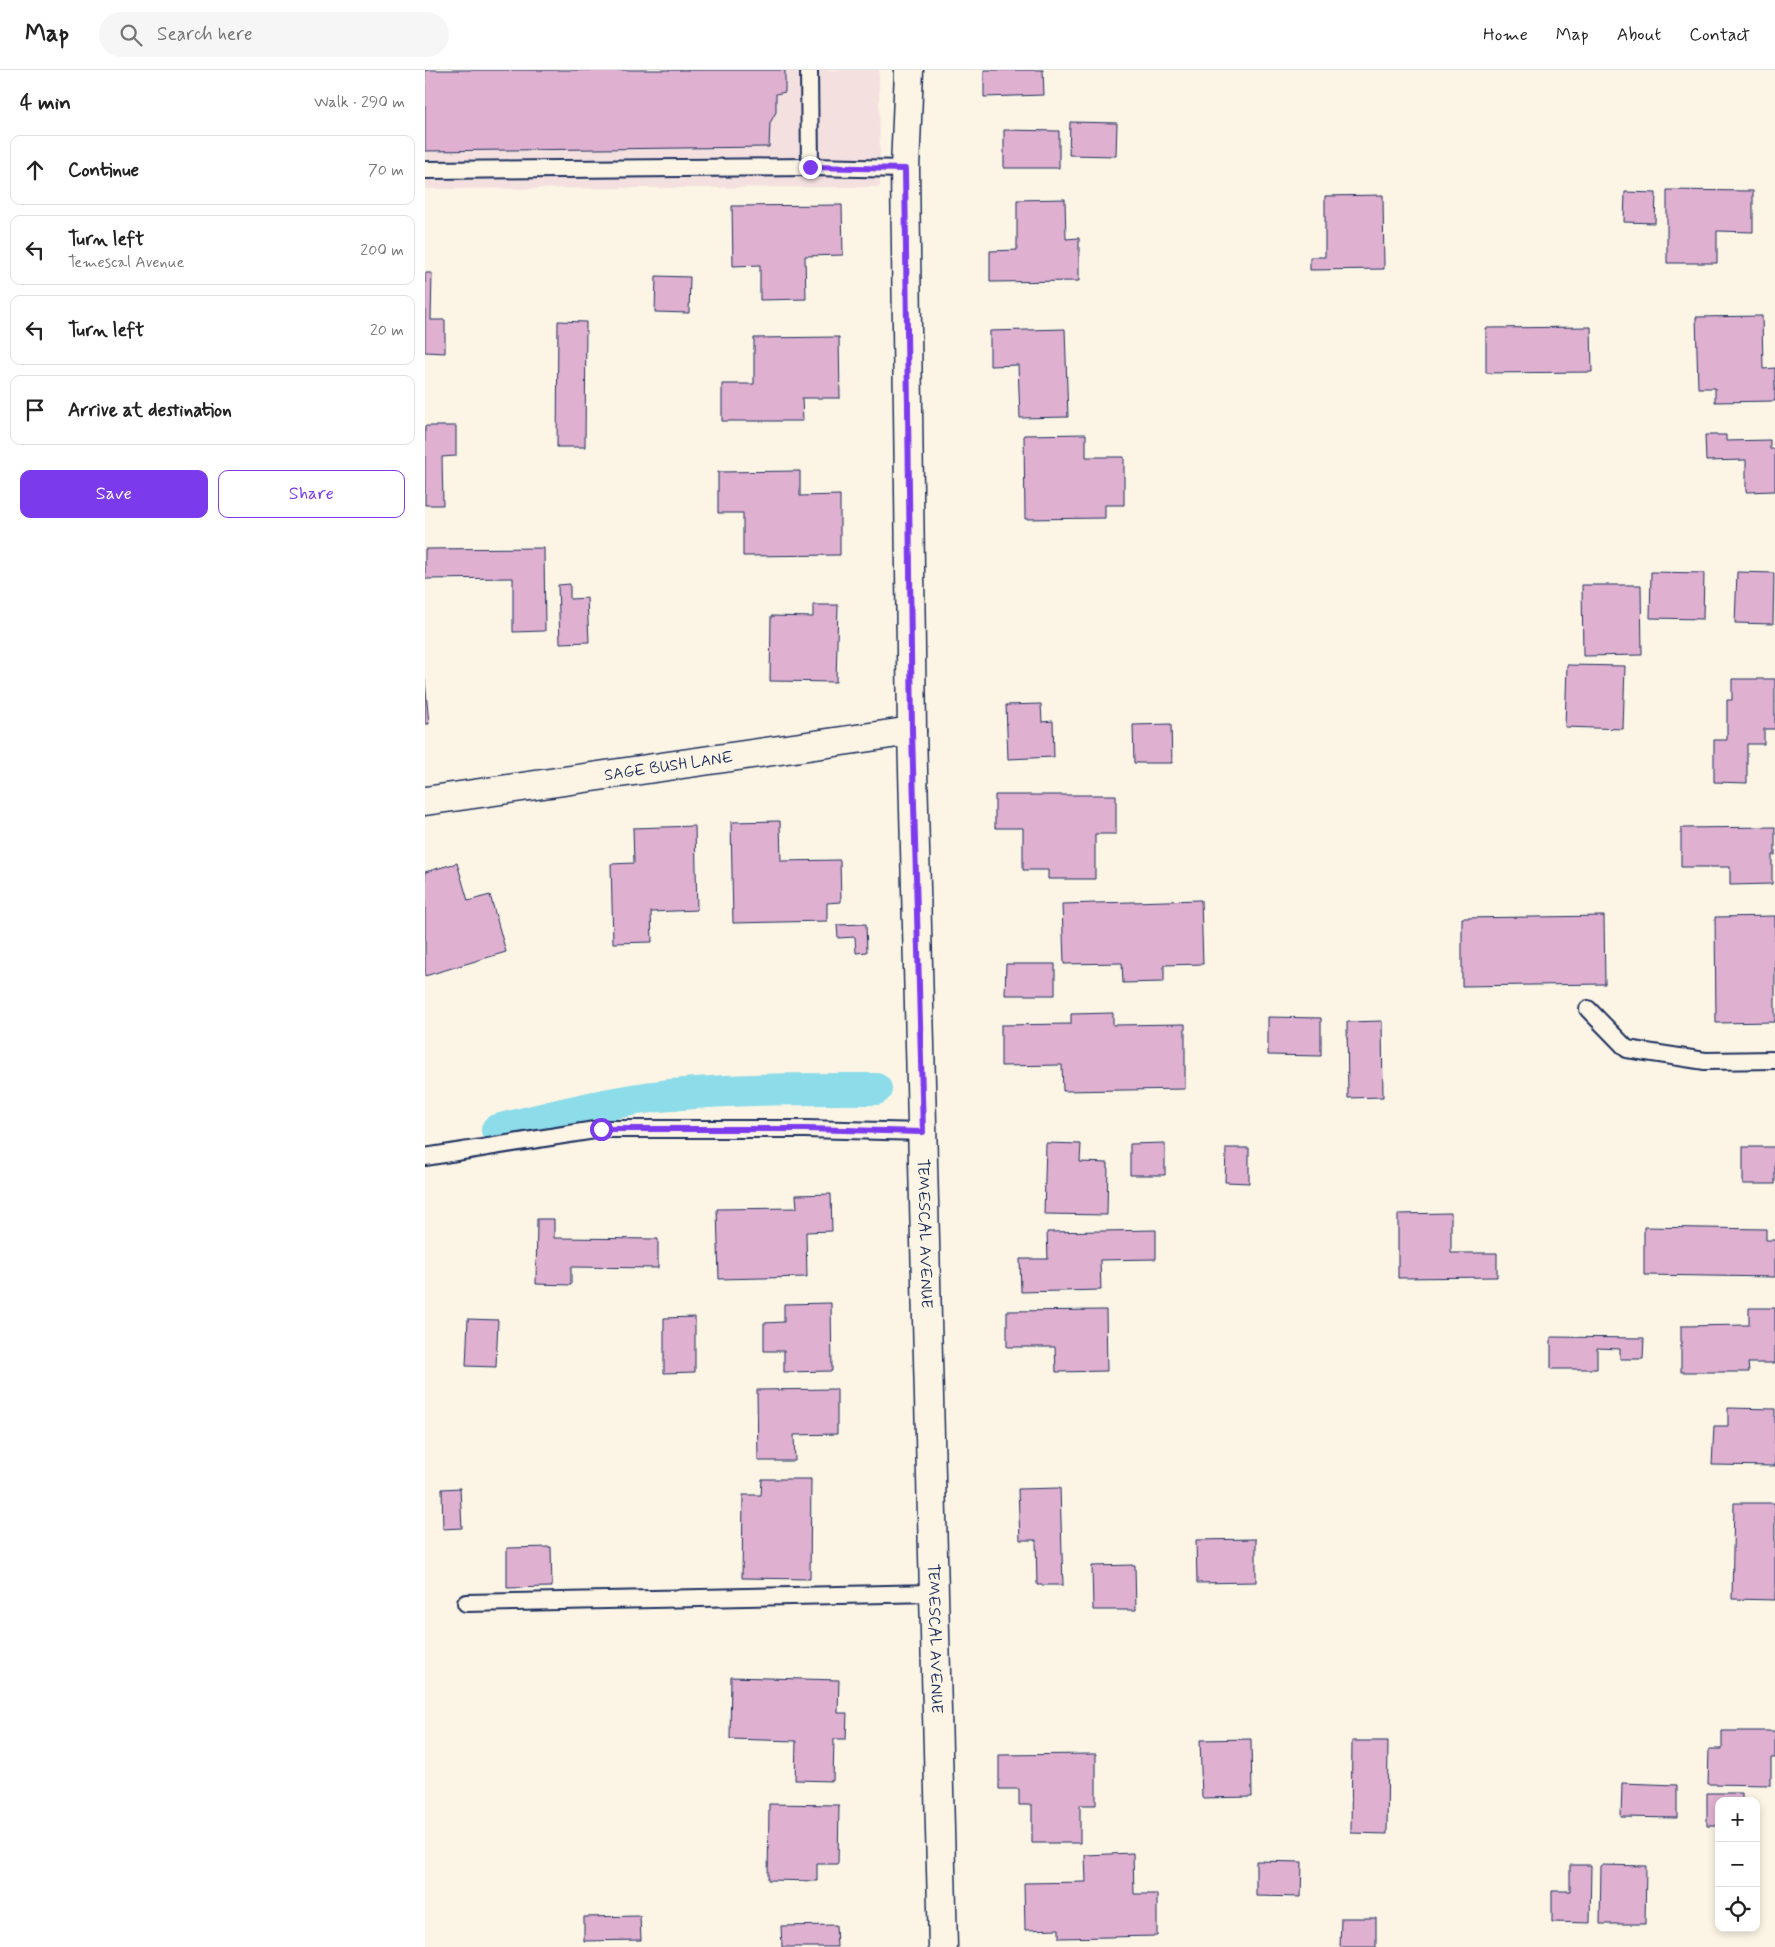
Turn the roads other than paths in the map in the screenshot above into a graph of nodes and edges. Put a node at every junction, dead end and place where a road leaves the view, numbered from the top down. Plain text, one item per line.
1 (809, 70) edge
2 (909, 70) edge
3 (810, 167) junction
4 (905, 169) junction
5 (425, 170) edge
6 (912, 731) junction
7 (425, 801) edge
8 (1588, 1009) dead end
9 (1775, 1060) edge
10 (923, 1132) junction
11 (425, 1157) edge
12 (934, 1593) junction
13 (467, 1603) dead end
14 (943, 1947) edge

1 - 3 lane
2 - 4 street, TEMESCAL AVENUE
3 - 4 lane
3 - 5 lane
4 - 6 street, TEMESCAL AVENUE
6 - 7 street, SAGE BUSH LANE
6 - 10 street, TEMESCAL AVENUE
8 - 9 lane
10 - 11 lane
10 - 12 street, TEMESCAL AVENUE
12 - 13 lane
12 - 14 street, TEMESCAL AVENUE

